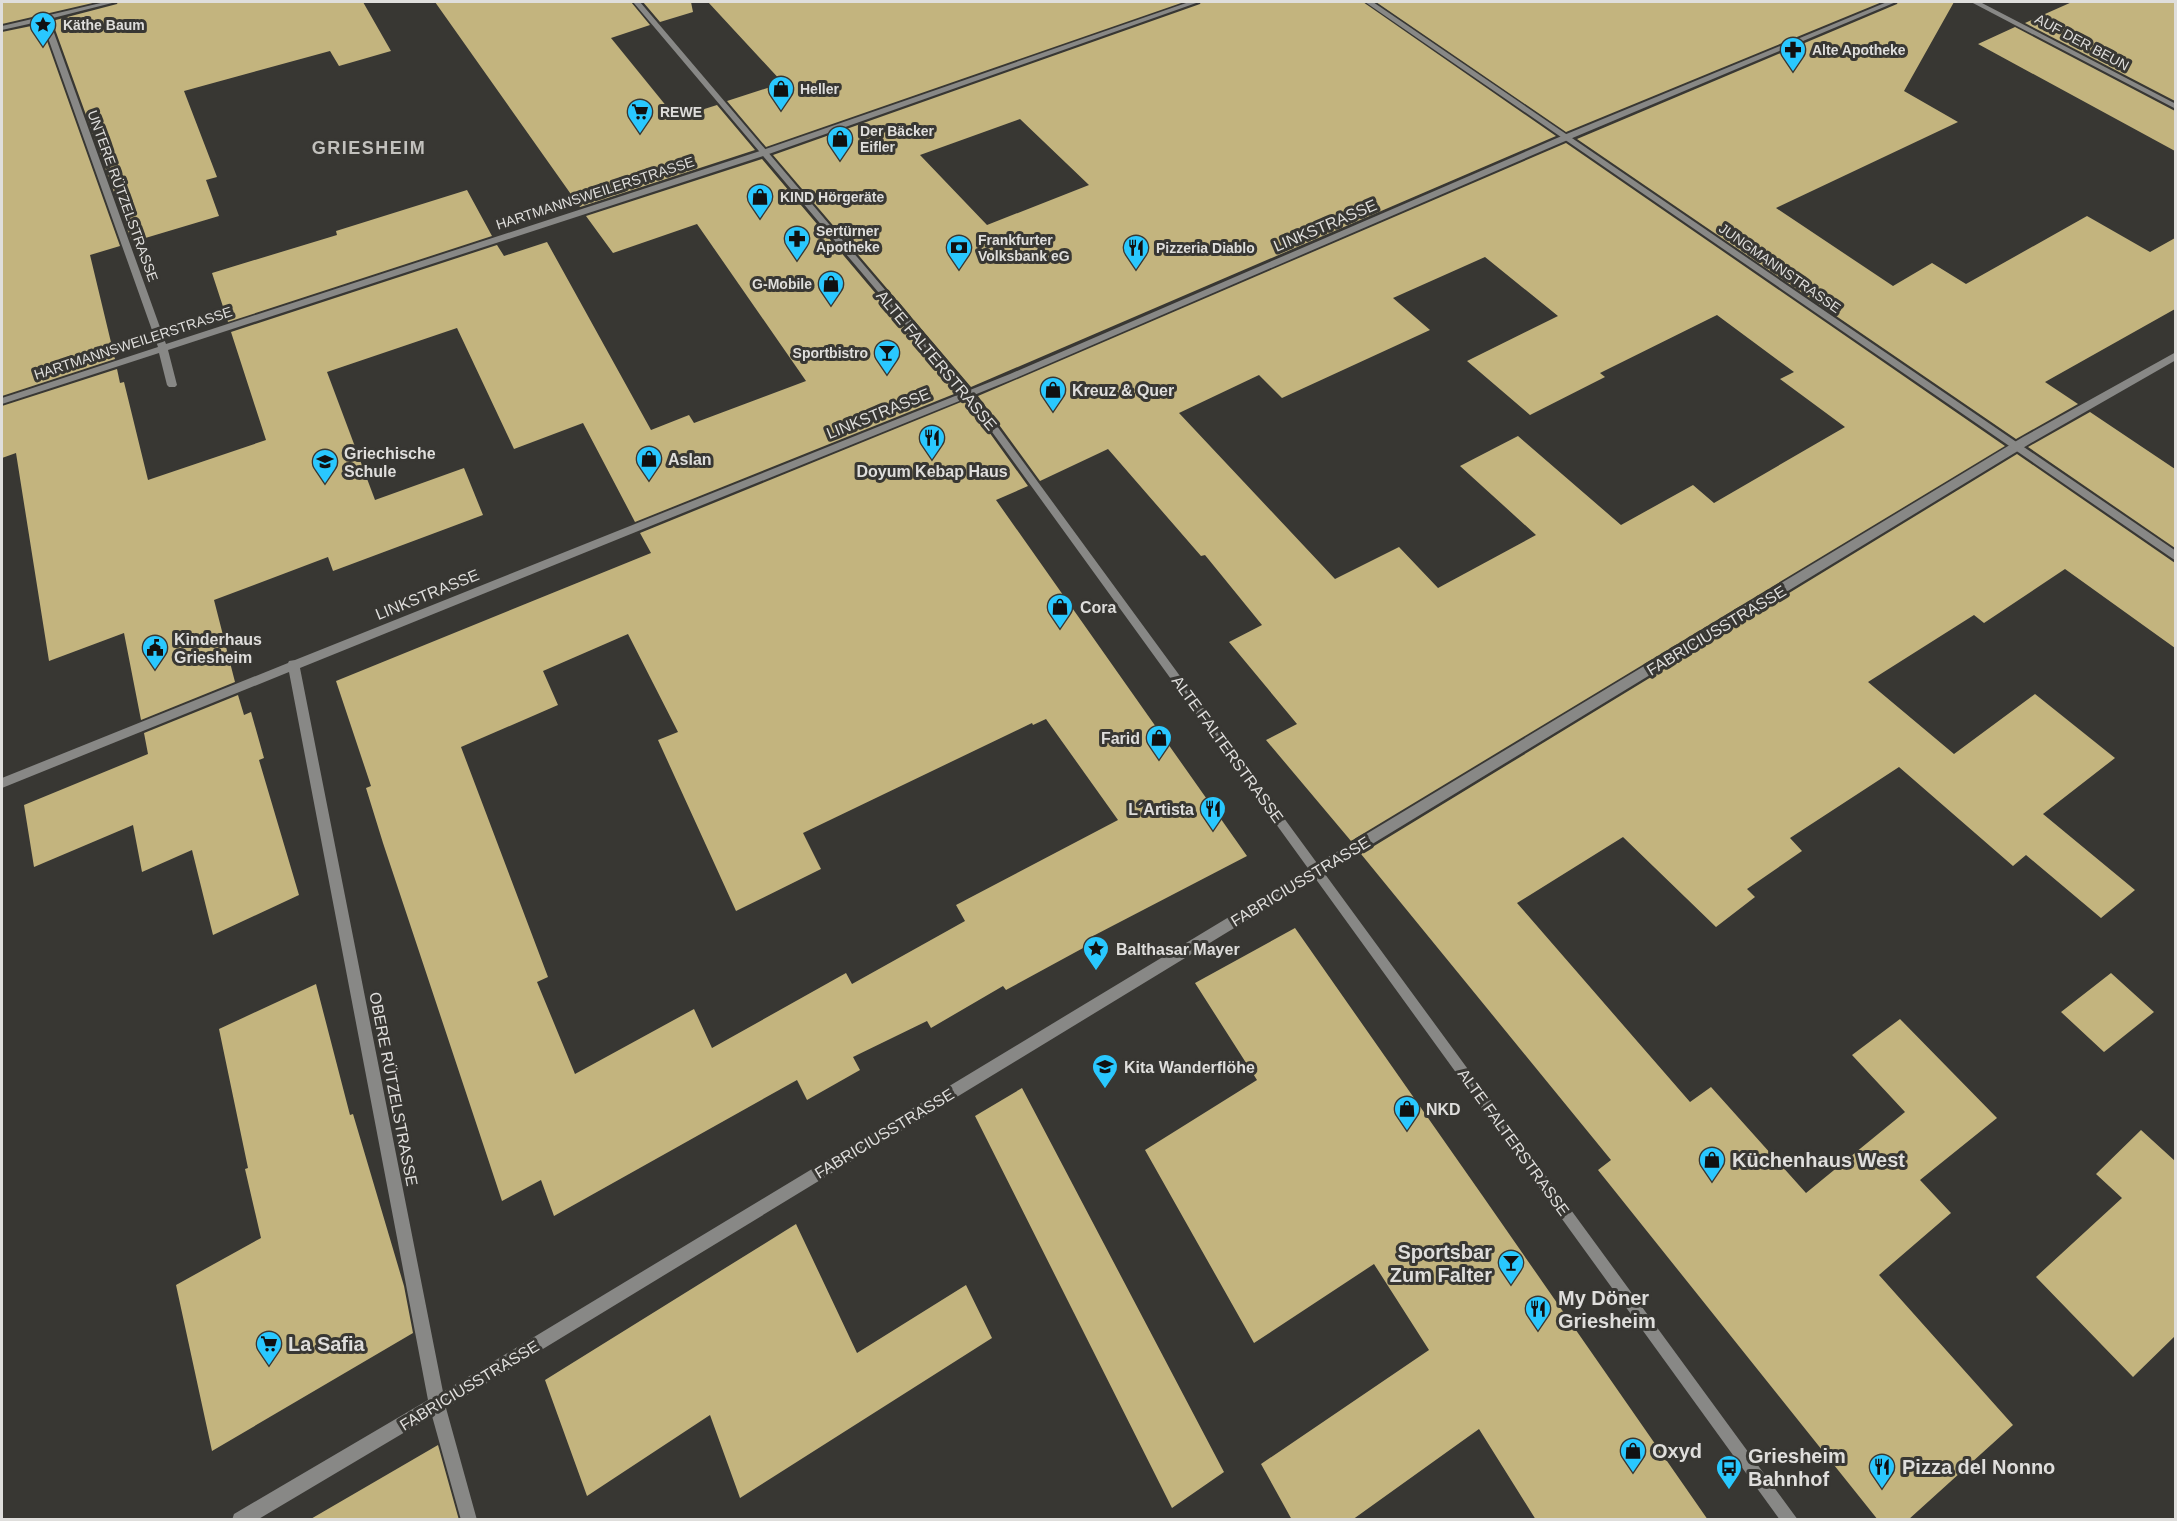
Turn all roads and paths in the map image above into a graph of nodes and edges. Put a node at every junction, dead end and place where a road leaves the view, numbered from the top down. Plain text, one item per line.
1 (112, 2) edge
2 (636, 2) edge
3 (1195, 2) edge
4 (1369, 2) edge
5 (1892, 2) edge
6 (1975, 2) edge
7 (45, 18) junction
8 (2, 28) edge
9 (2175, 107) edge
10 (1567, 137) junction
11 (763, 153) junction
12 (163, 348) junction
13 (2175, 355) edge
14 (172, 385) dead end
15 (969, 394) junction
16 (2, 401) edge
17 (2016, 448) junction
18 (2175, 557) edge
19 (293, 664) junction
20 (2, 783) edge
21 (1317, 871) junction
22 (437, 1404) junction
23 (240, 1520) edge
24 (469, 1520) edge
25 (1790, 1520) edge

1 - 7 street
2 - 11 street, ALTE FALTERSTRASSE
3 - 11 street, HARTMANNSWEILERSTRASSE
4 - 10 street, JUNGMANNSTRASSE
5 - 10 street, LINKSTRASSE
6 - 9 street, AUF DER BEUN
7 - 8 street
7 - 12 street, UNTERE RÜTZELSTRASSE
10 - 15 street, LINKSTRASSE
10 - 17 street, JUNGMANNSTRASSE
11 - 12 street, HARTMANNSWEILERSTRASSE
11 - 15 street, ALTE FALTERSTRASSE
12 - 14 street, UNTERE RÜTZELSTRASSE
12 - 16 street, HARTMANNSWEILERSTRASSE
13 - 17 street, FABRICIUSSTRASSE
15 - 19 street, LINKSTRASSE
15 - 21 street, ALTE FALTERSTRASSE
17 - 18 street, JUNGMANNSTRASSE
17 - 21 street, FABRICIUSSTRASSE
19 - 20 street, LINKSTRASSE
19 - 22 street, OBERE RÜTZELSTRASSE
21 - 22 street, FABRICIUSSTRASSE
21 - 25 street, ALTE FALTERSTRASSE
22 - 23 street, FABRICIUSSTRASSE
22 - 24 street, OBERE RÜTZELSTRASSE

